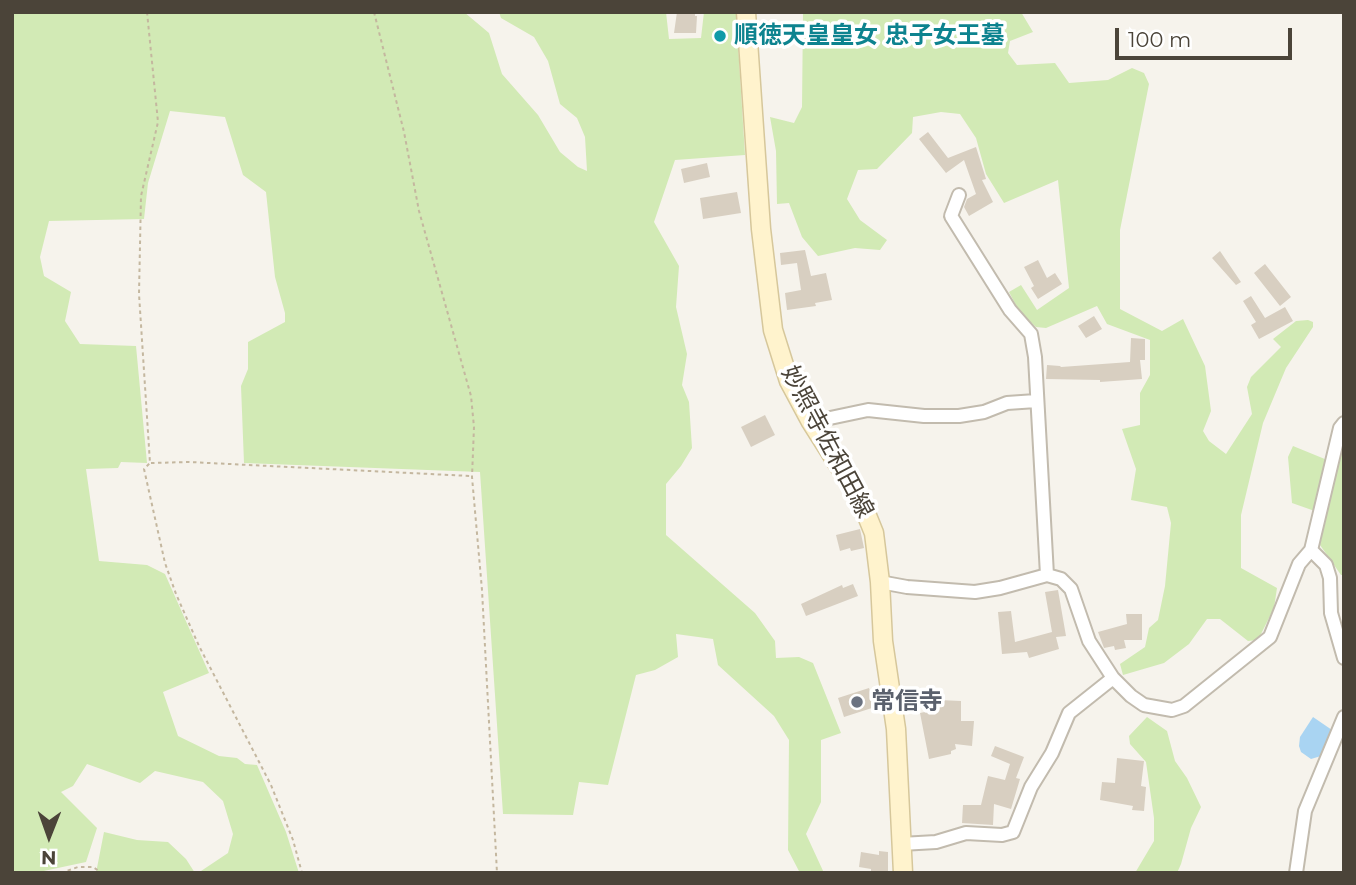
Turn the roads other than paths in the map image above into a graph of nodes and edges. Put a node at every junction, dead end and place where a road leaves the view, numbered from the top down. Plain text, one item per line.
1 (746, 12) edge
2 (959, 195) dead end
3 (1035, 401) junction
4 (811, 422) junction
5 (1344, 423) edge
6 (1311, 550) junction
7 (1047, 575) junction
8 (880, 582) junction
9 (1344, 658) edge
10 (1113, 678) junction
11 (1344, 717) edge
12 (901, 844) junction
13 (903, 873) edge
14 (1296, 873) edge

1 - 4 main road, 妙照寺佐和田線
2 - 3 street
3 - 4 street
3 - 7 street
4 - 8 main road, 妙照寺佐和田線
5 - 6 street
6 - 9 street
6 - 10 street
7 - 8 street
7 - 10 street
8 - 12 main road, 妙照寺佐和田線
10 - 12 street
11 - 14 street
12 - 13 main road, 妙照寺佐和田線

